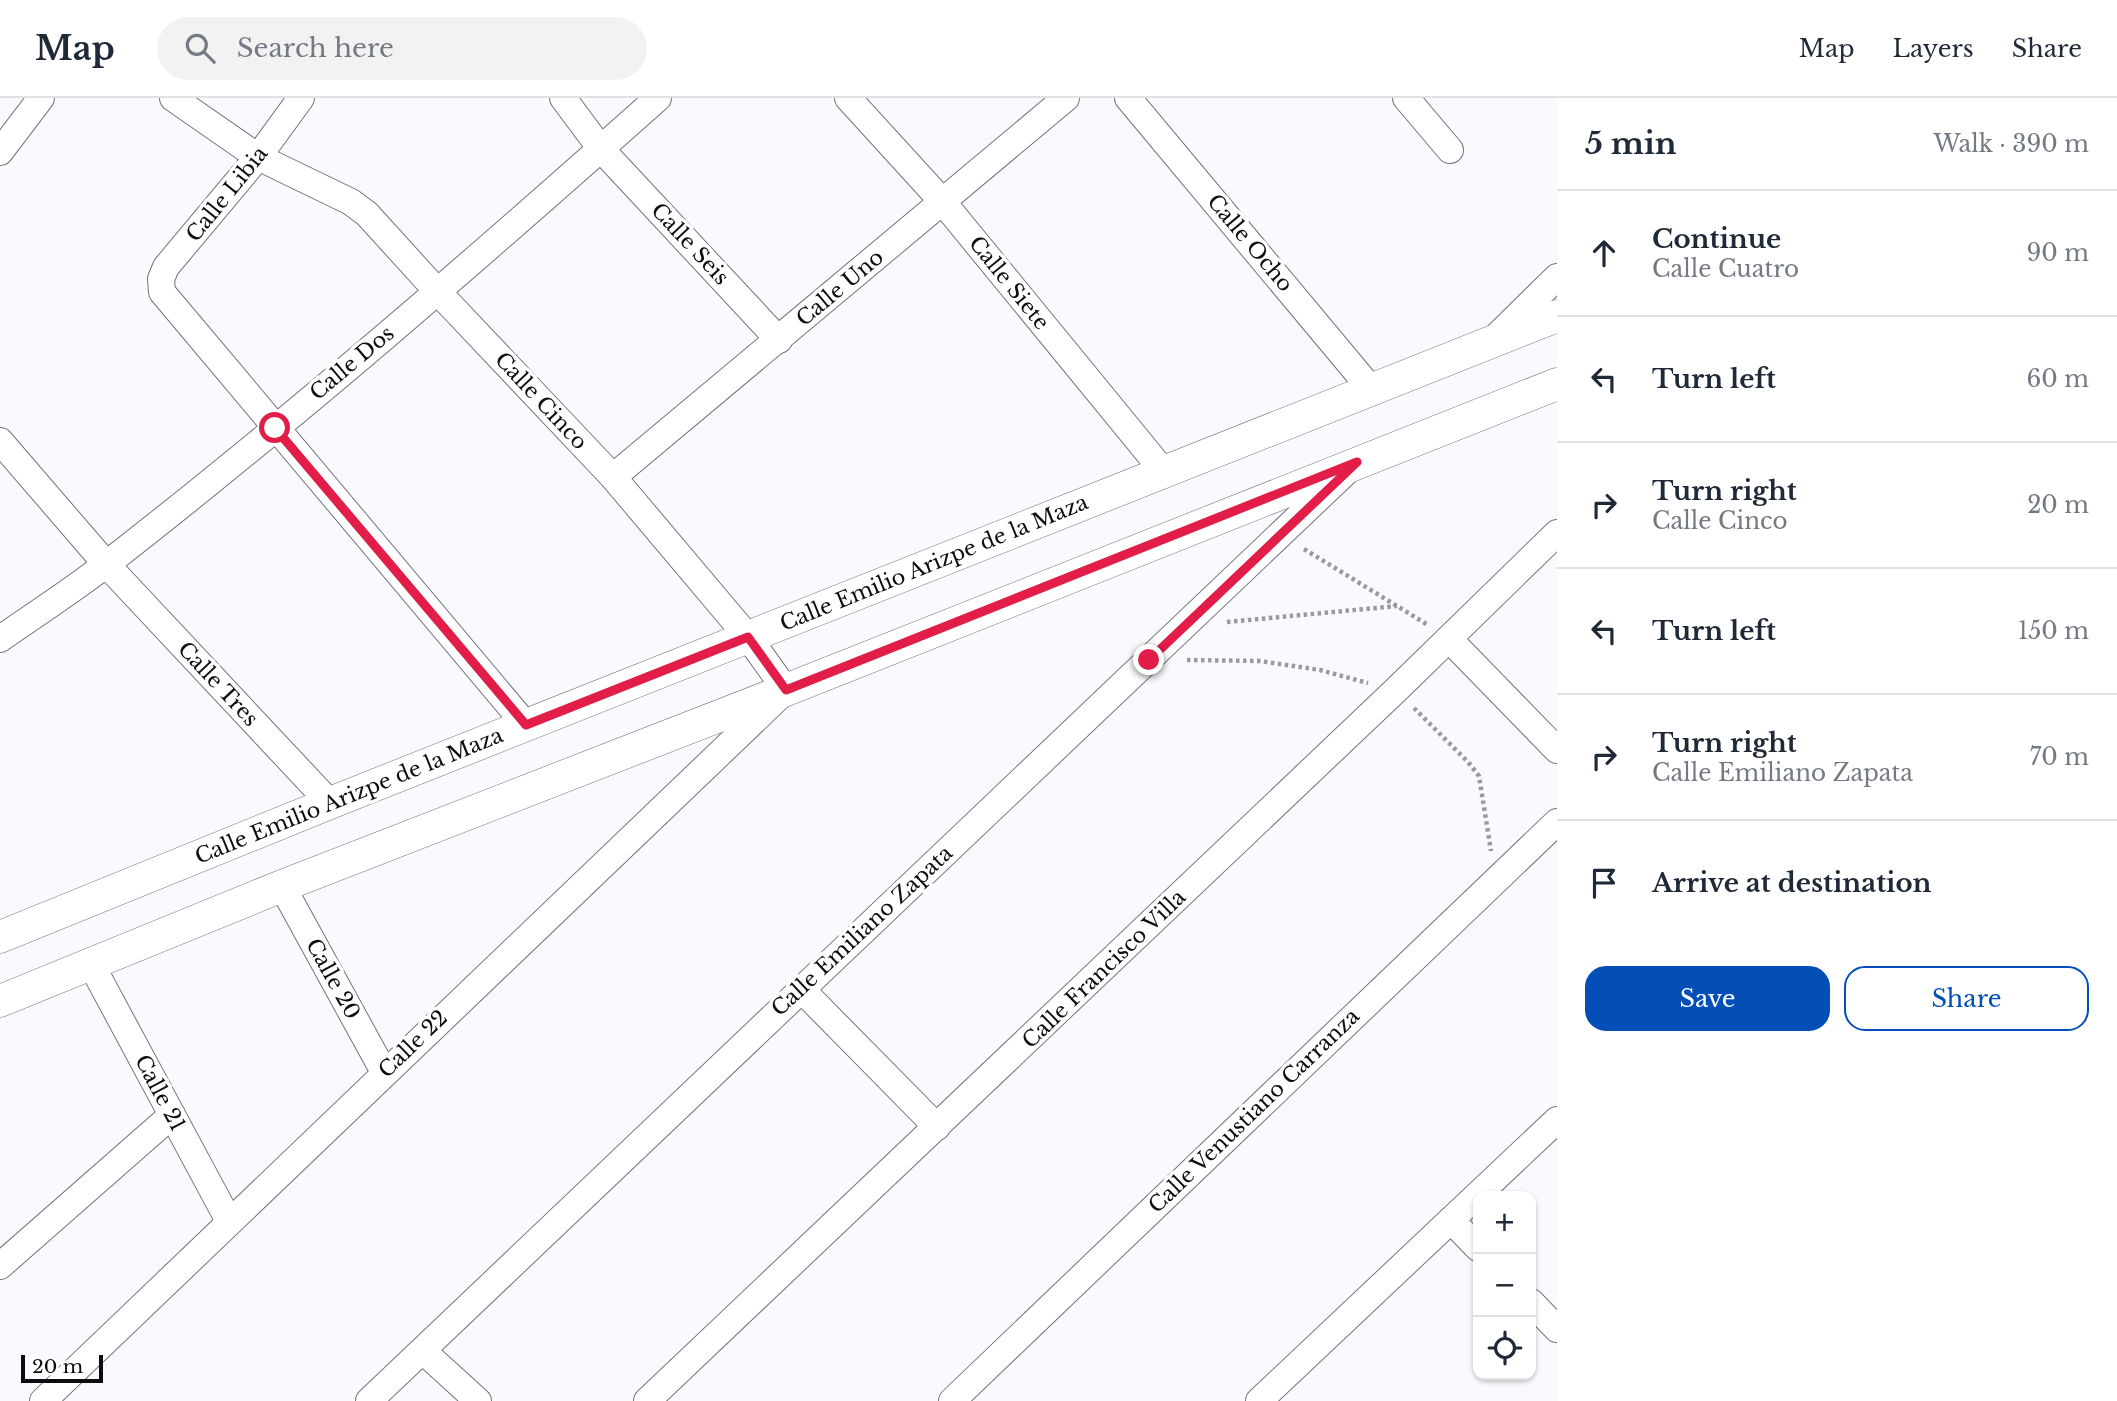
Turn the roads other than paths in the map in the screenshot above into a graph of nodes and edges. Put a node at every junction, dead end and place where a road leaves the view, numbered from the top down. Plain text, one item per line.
1 (41, 98) edge
2 (173, 98) edge
3 (301, 98) edge
4 (562, 98) edge
5 (658, 98) edge
6 (848, 98) edge
7 (1066, 98) edge
8 (1128, 98) edge
9 (1406, 98) edge
10 (601, 149) junction
11 (1450, 150) dead end
12 (0, 152) edge
13 (258, 157) junction
14 (942, 201) junction
15 (1557, 277) edge
16 (437, 291) junction
17 (1557, 316) edge
18 (779, 340) junction
19 (1490, 342) junction
20 (1557, 384) edge
21 (1371, 389) junction
22 (275, 428) junction
23 (0, 440) edge
24 (1357, 462) junction
25 (1164, 472) junction
26 (614, 477) junction
27 (1557, 533) edge
28 (106, 564) junction
29 (748, 637) junction
30 (0, 639) edge
31 (1449, 639) junction
32 (786, 690) junction
33 (526, 725) junction
34 (1557, 750) edge
35 (330, 803) junction
36 (1557, 822) edge
37 (282, 886) junction
38 (0, 937) edge
39 (91, 964) junction
40 (801, 989) junction
41 (0, 1001) edge
42 (384, 1072) junction
43 (172, 1115) junction
44 (1557, 1120) edge
45 (937, 1127) junction
46 (1451, 1220) junction
47 (229, 1221) junction
48 (1473, 1243) edge
49 (0, 1266) edge
50 (1536, 1307) edge
51 (1557, 1329) edge
52 (423, 1350) junction
53 (43, 1401) edge
54 (369, 1401) edge
55 (478, 1401) edge
56 (647, 1401) edge
57 (952, 1401) edge
58 (1259, 1401) edge

1 - 12 street
2 - 13 street, Calle Cinco
3 - 13 street, Calle Libia
4 - 10 street, Calle Seis
5 - 10 street, Calle Dos
6 - 14 street, Calle Siete
7 - 14 street, Calle Uno
8 - 21 street, Calle Ocho
9 - 11 street
10 - 16 street, Calle Dos
10 - 18 street, Calle Seis
13 - 16 street, Calle Cinco
13 - 22 street, Calle Libia
14 - 18 street, Calle Uno
14 - 25 street, Calle Siete
15 - 19 street
16 - 22 street, Calle Dos
16 - 26 street, Calle Cinco
17 - 19 street, Calle Emilio Arizpe de la Maza
18 - 26 street, Calle Uno
19 - 21 street, Calle Emilio Arizpe de la Maza
20 - 24 street
21 - 25 street, Calle Emilio Arizpe de la Maza
22 - 28 street, Calle Dos
22 - 33 street
23 - 28 street, Calle Tres
24 - 32 street
24 - 40 street, Calle Emiliano Zapata
25 - 29 street, Calle Emilio Arizpe de la Maza
26 - 29 street, Calle Cinco
27 - 31 street, Calle Francisco Villa
28 - 30 street, Calle Dos
28 - 35 street, Calle Tres
29 - 32 street, Calle Cinco
29 - 33 street, Calle Emilio Arizpe de la Maza
31 - 34 street
31 - 45 street, Calle Francisco Villa
32 - 37 street
32 - 42 street, Calle 22
33 - 35 street, Calle Emilio Arizpe de la Maza
35 - 38 street, Calle Emilio Arizpe de la Maza
36 - 57 street, Calle Venustiano Carranza
37 - 39 street
37 - 42 street, Calle 20
39 - 41 street
39 - 43 street, Calle 21
40 - 45 street
40 - 52 street, Calle Emiliano Zapata
42 - 47 street, Calle 22
43 - 47 street, Calle 21
43 - 49 street
44 - 46 street
45 - 56 street, Calle Francisco Villa
46 - 48 street
46 - 58 street
47 - 53 street, Calle 22
50 - 51 street
52 - 54 street, Calle Emiliano Zapata
52 - 55 street

